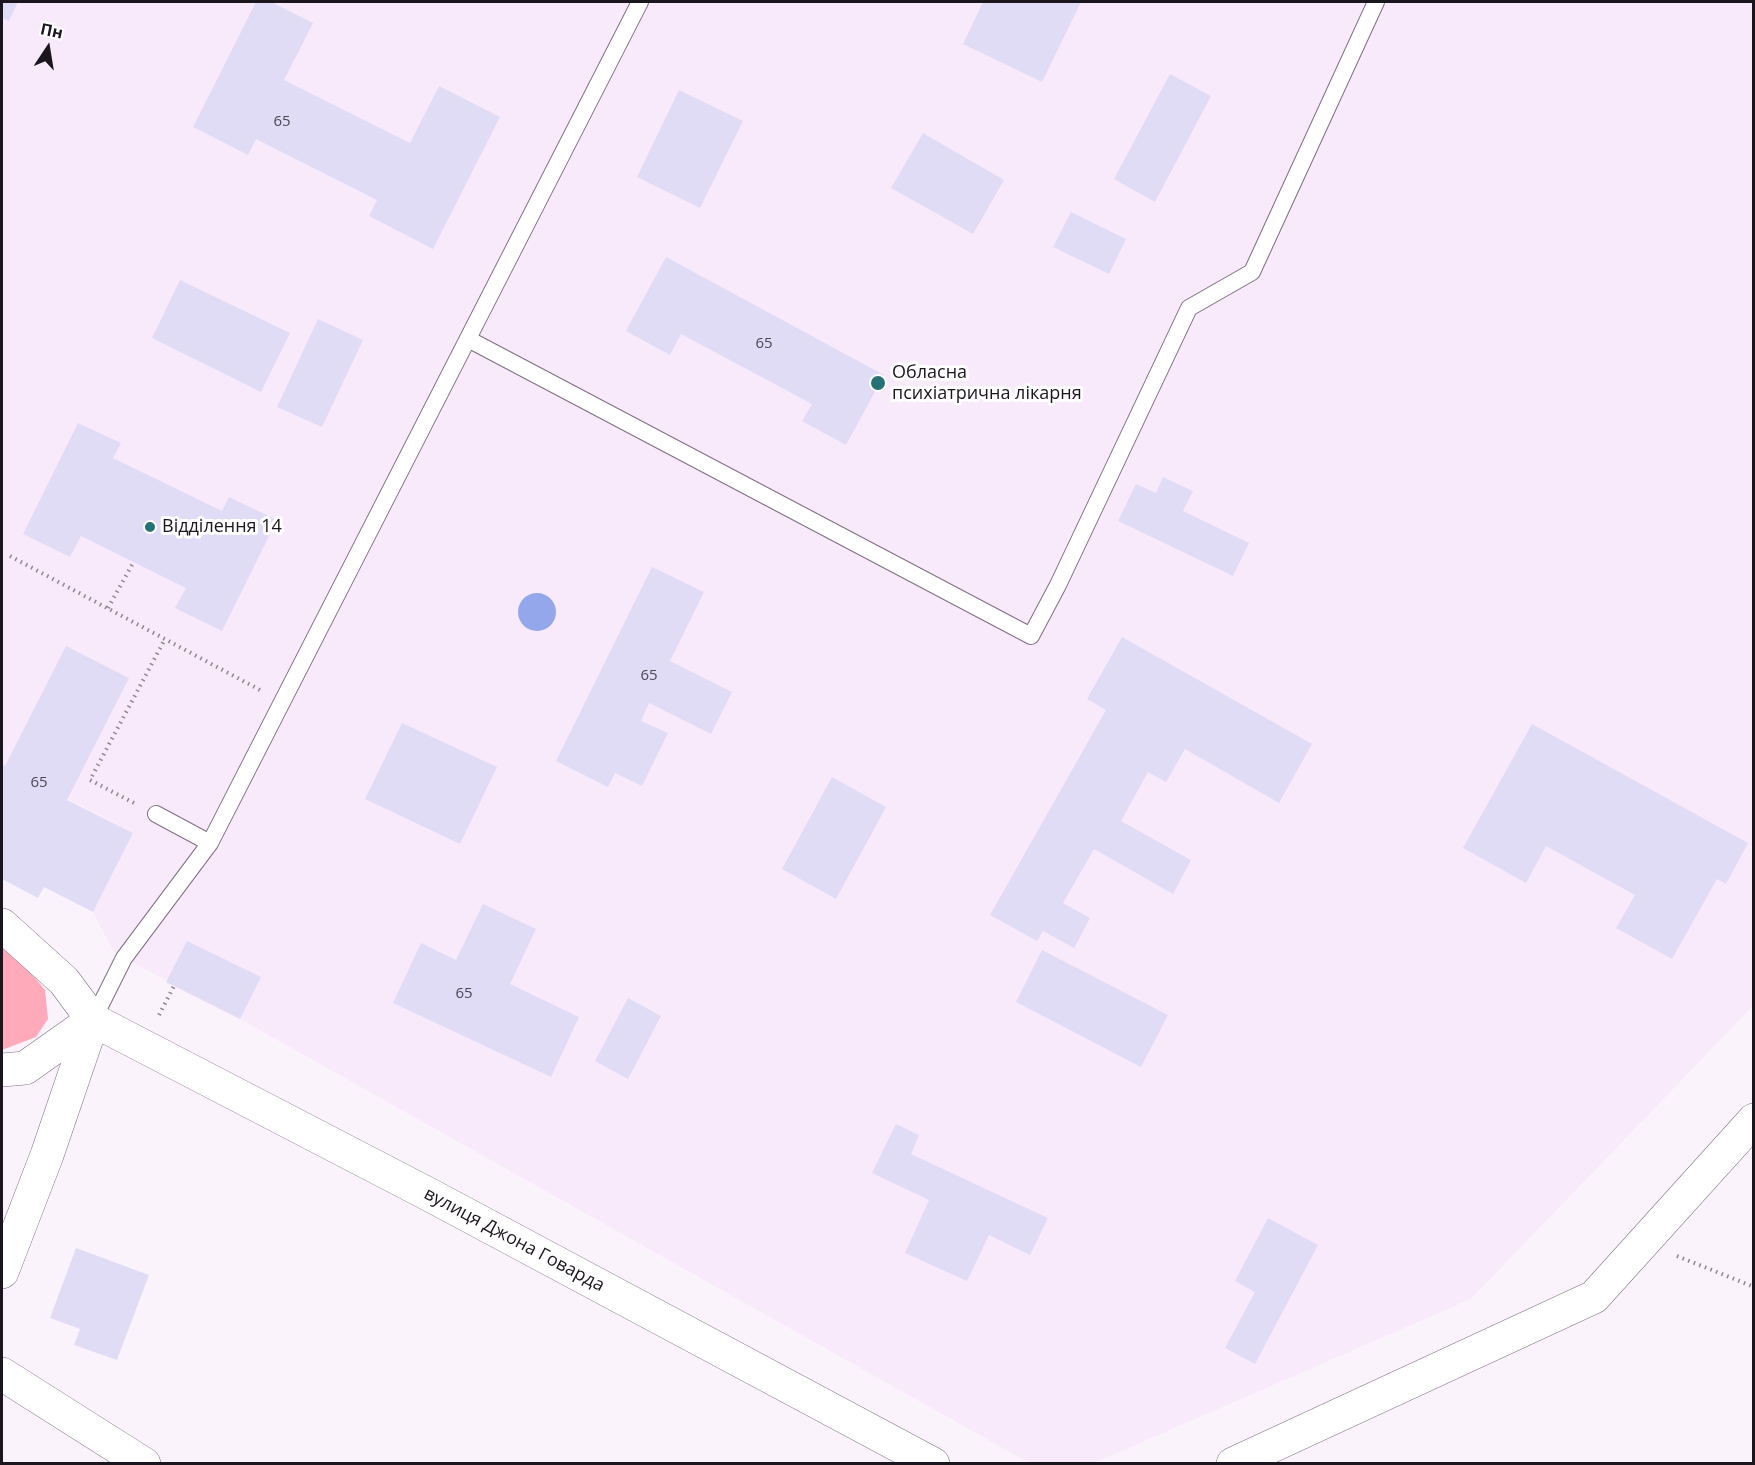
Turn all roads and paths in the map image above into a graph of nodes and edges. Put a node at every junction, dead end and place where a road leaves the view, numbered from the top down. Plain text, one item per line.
1 (640, 2) edge
2 (1376, 2) edge
3 (468, 339) junction
4 (10, 556) dead end
5 (133, 562) dead end
6 (108, 608) junction
7 (165, 639) junction
8 (282, 702) junction
9 (156, 814) joint
10 (210, 843) junction
11 (2, 925) edge
12 (64, 981) junction
13 (174, 986) dead end
14 (109, 989) junction
15 (93, 1020) junction
16 (57, 1043) junction
17 (2, 1070) edge
18 (1754, 1120) edge
19 (1643, 1241) junction
20 (2, 1272) edge
21 (1754, 1287) edge
22 (2, 1374) edge
23 (144, 1464) edge
24 (933, 1464) edge
25 (1233, 1464) edge

1 - 3 lane
2 - 3 lane
3 - 8 lane
4 - 6 path
5 - 6 path
6 - 7 path
7 - 8 path
7 - 9 path
8 - 10 lane
9 - 10 lane
10 - 14 lane
11 - 12 street, вулиця Джона Говарда
12 - 15 street, вулиця Джона Говарда
12 - 16 street
13 - 14 path
14 - 15 lane
15 - 16 street
15 - 20 street
15 - 24 street, вулиця Джона Говарда
16 - 17 street
18 - 19 street
19 - 21 path
19 - 25 street
22 - 23 street

